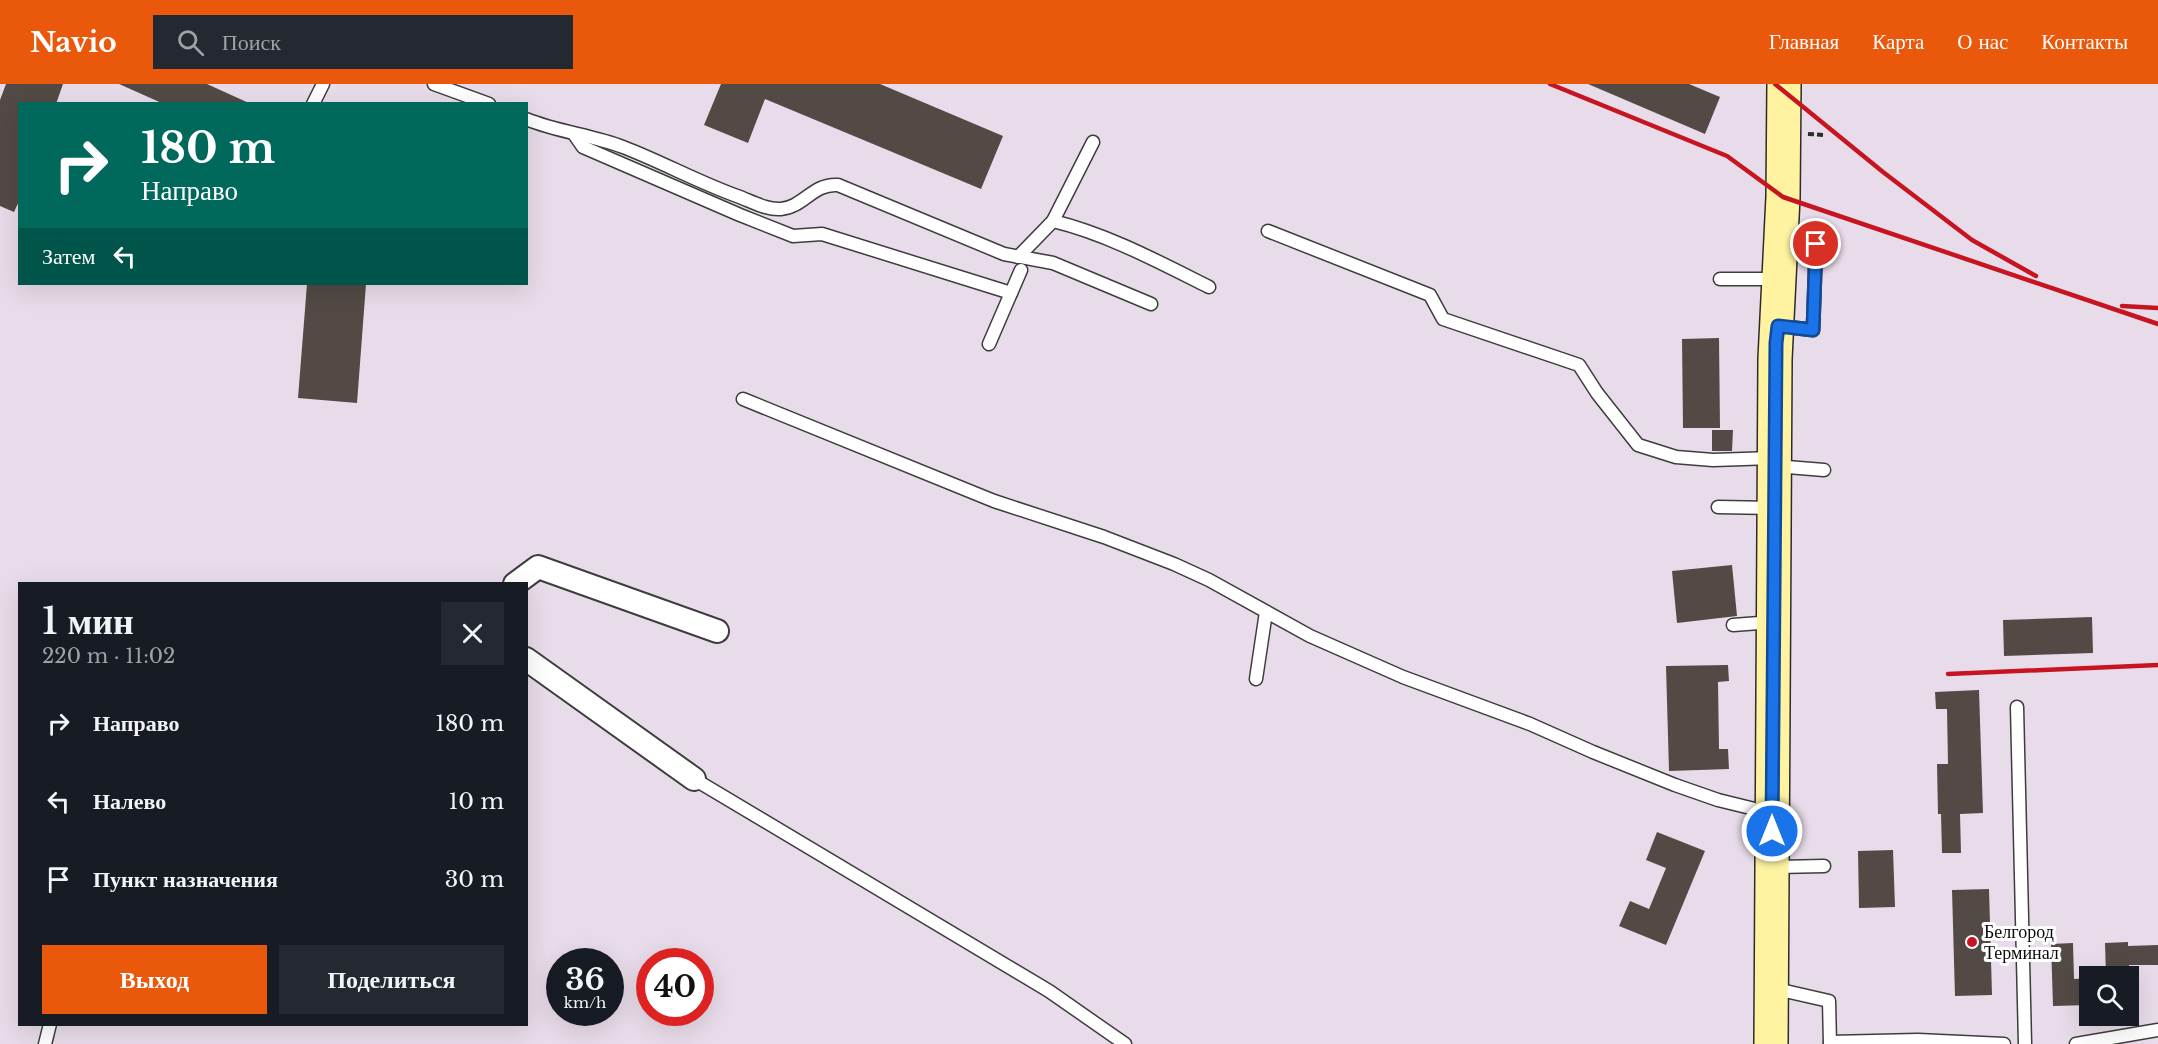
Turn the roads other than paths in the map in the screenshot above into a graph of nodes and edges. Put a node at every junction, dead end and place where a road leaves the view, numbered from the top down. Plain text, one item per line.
1 (323, 84) edge
2 (434, 84) edge
3 (1784, 84) edge
4 (314, 102) edge
5 (484, 102) edge
6 (528, 120) edge
7 (574, 134) junction
8 (1093, 142) dead end
9 (1053, 221) junction
10 (1268, 231) dead end
11 (1781, 235) junction
12 (1018, 256) junction
13 (1021, 270) dead end
14 (1720, 279) dead end
15 (1780, 279) junction
16 (1209, 287) dead end
17 (1011, 293) junction
18 (1151, 304) dead end
19 (1778, 326) junction
20 (989, 344) dead end
21 (743, 399) dead end
22 (1774, 462) junction
23 (1824, 470) dead end
24 (1718, 507) dead end
25 (1774, 508) junction
26 (518, 582) edge
27 (1266, 612) junction
28 (1773, 622) junction
29 (1733, 625) dead end
30 (717, 631) dead end
31 (528, 660) edge
32 (1256, 679) dead end
33 (2017, 707) dead end
34 (694, 779) joint
35 (1772, 813) junction
36 (1824, 866) dead end
37 (1772, 867) junction
38 (1771, 988) junction
39 (50, 1026) edge
40 (2158, 1030) edge
41 (1830, 1043) edge
42 (45, 1044) edge
43 (1125, 1044) edge
44 (1771, 1044) edge
45 (2004, 1044) edge
46 (2025, 1044) edge
47 (2076, 1044) edge

1 - 4 lane
2 - 5 lane
3 - 11 street
6 - 7 lane
7 - 12 lane
7 - 17 lane
8 - 9 lane
9 - 12 lane
9 - 16 lane
10 - 22 lane
11 - 15 street
11 - 19 lane
12 - 18 lane
13 - 17 lane
14 - 15 lane
15 - 19 street
17 - 20 lane
19 - 22 street
21 - 27 lane
22 - 23 lane
22 - 25 street
24 - 25 lane
25 - 28 street
26 - 30 street
27 - 32 lane
27 - 35 lane
28 - 29 lane
28 - 35 street
31 - 34 street
33 - 46 lane
34 - 43 lane
35 - 37 street
36 - 37 lane
37 - 38 street
38 - 41 lane
38 - 44 street
39 - 42 lane
40 - 47 lane
41 - 45 lane

